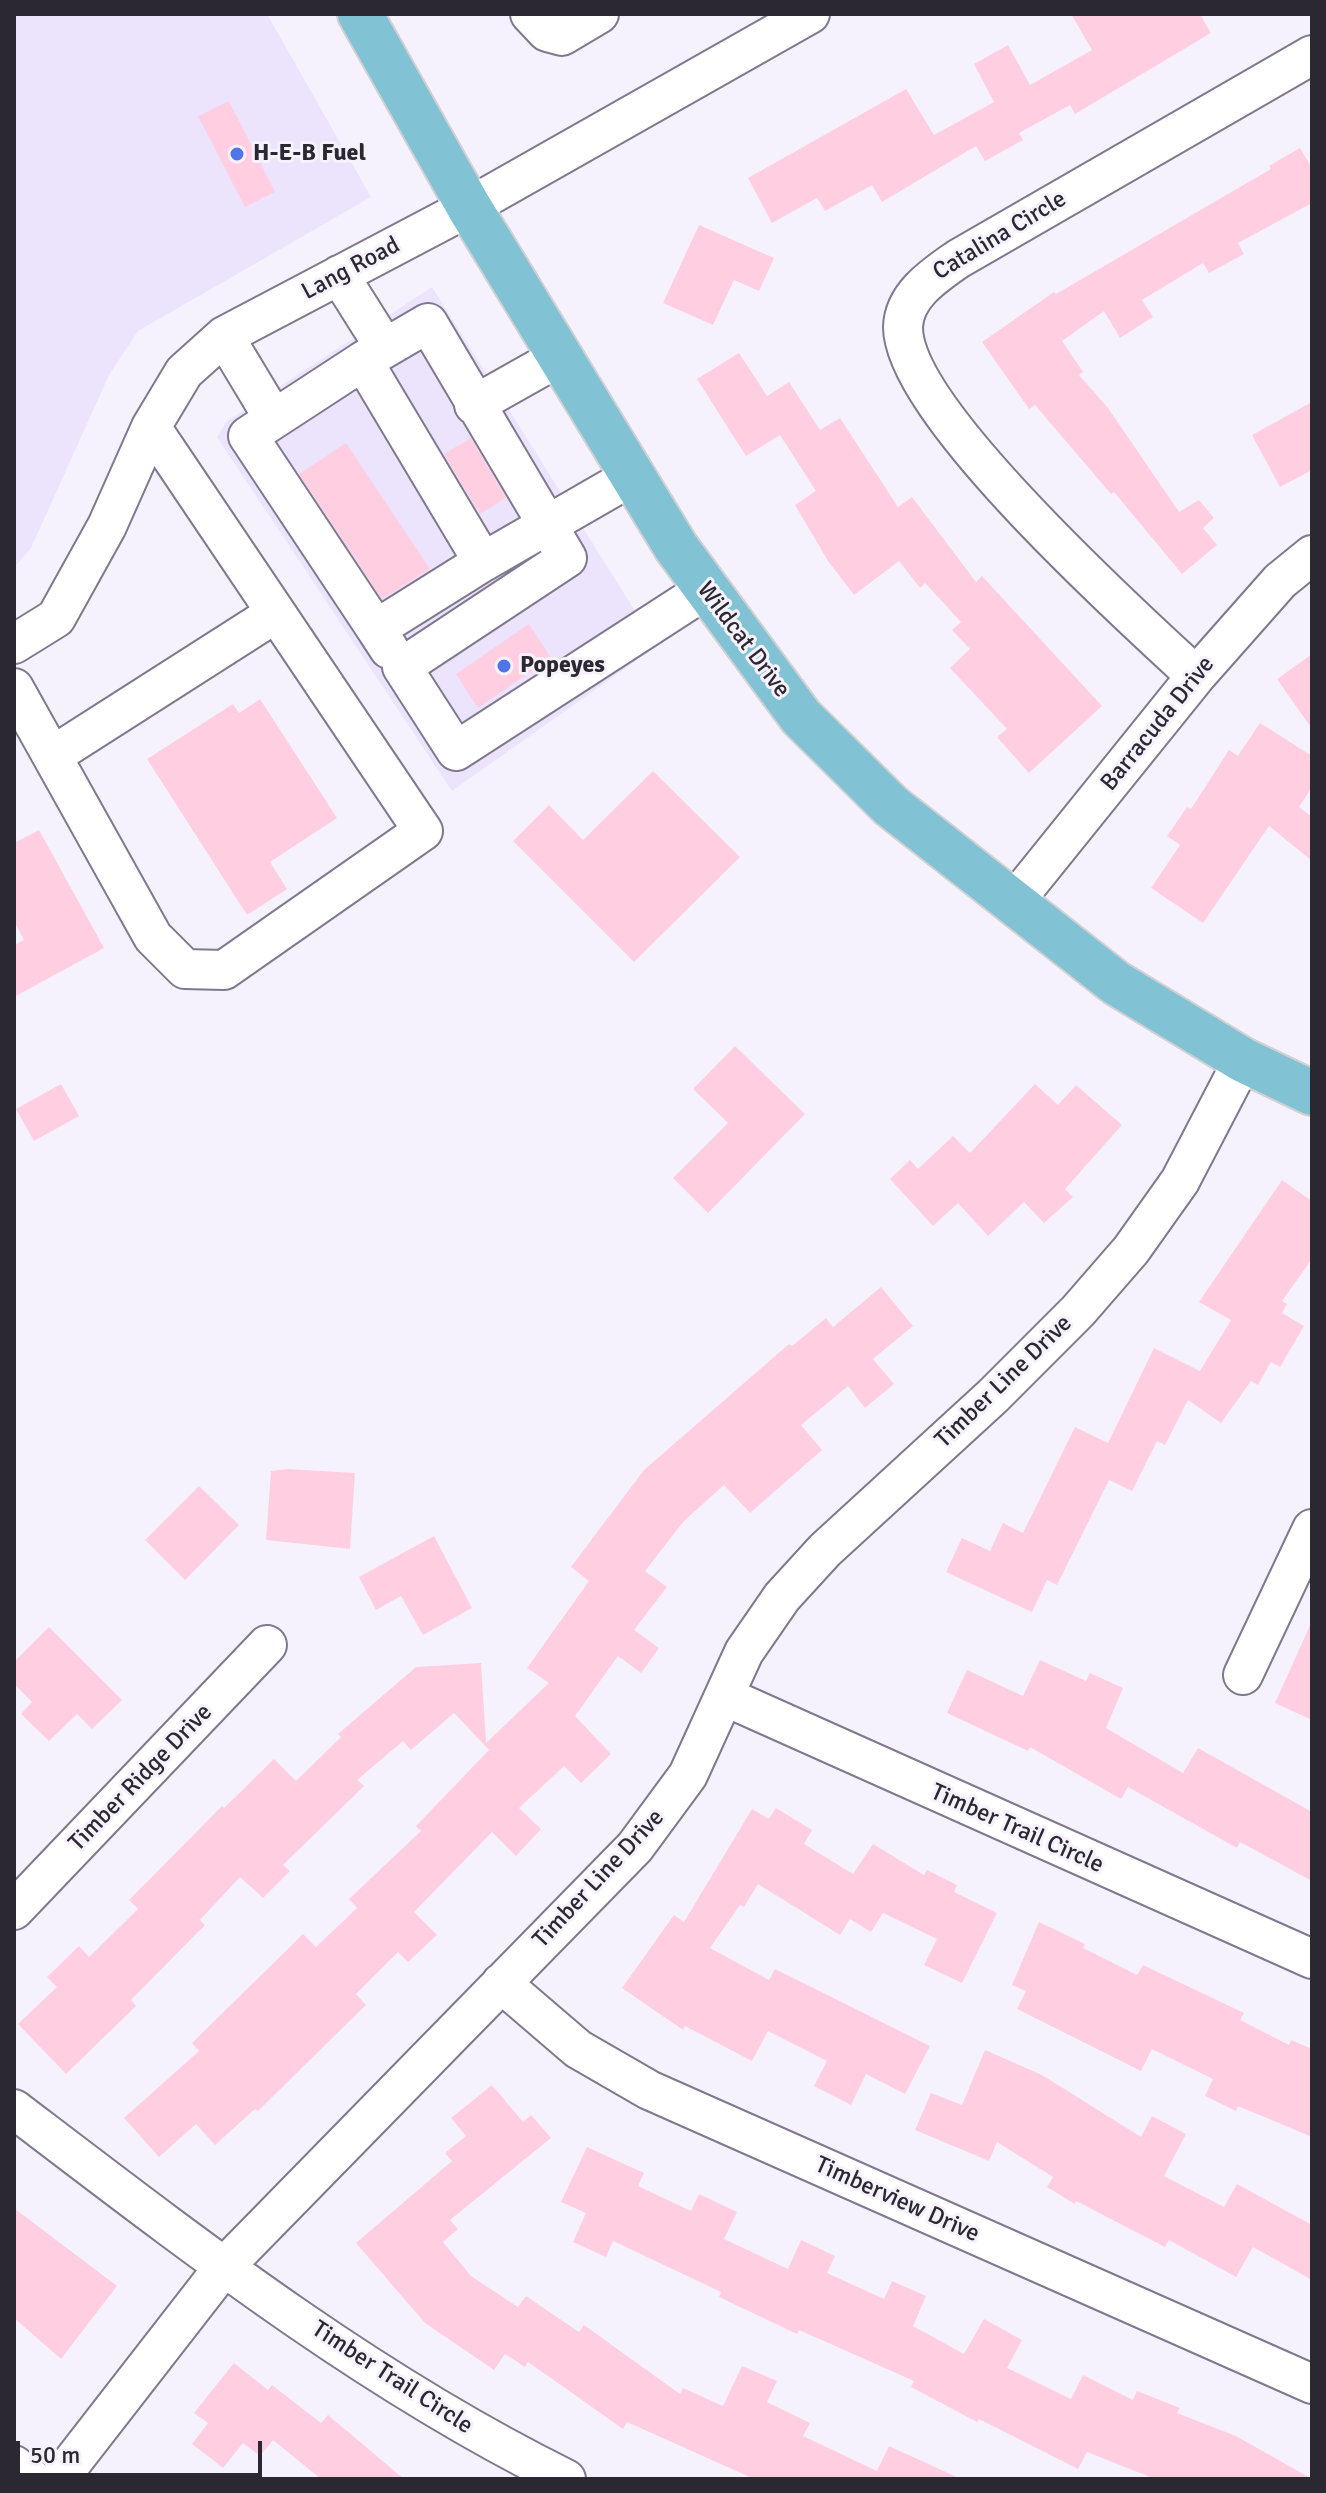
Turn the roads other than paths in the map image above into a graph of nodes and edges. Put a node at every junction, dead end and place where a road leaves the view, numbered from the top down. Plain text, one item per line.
1 (360, 14) edge
2 (530, 14) edge
3 (599, 14) edge
4 (810, 14) edge
5 (1312, 55) edge
6 (469, 207) junction
7 (339, 275) junction
8 (224, 336) junction
9 (374, 355) junction
10 (561, 356) junction
11 (474, 405) junction
12 (274, 419) junction
13 (151, 427) junction
14 (634, 475) junction
15 (546, 525) junction
16 (1312, 555) edge
17 (483, 562) junction
18 (705, 590) junction
19 (276, 613) junction
20 (376, 629) junction
21 (14, 644) edge
22 (402, 667) junction
23 (1196, 676) junction
24 (14, 688) edge
25 (52, 756) junction
26 (1013, 903) junction
27 (1243, 1060) junction
28 (1312, 1093) edge
29 (1312, 1529) edge
30 (267, 1645) dead end
31 (1243, 1675) dead end
32 (724, 1696) junction
33 (14, 1910) edge
34 (1312, 1959) edge
35 (501, 1983) junction
36 (14, 2109) edge
37 (223, 2268) junction
38 (1312, 2384) edge
39 (14, 2465) edge
40 (32, 2479) edge
41 (59, 2479) edge
42 (566, 2479) edge

1 - 6 main road, Wildcat Drive
2 - 3 street
4 - 6 street, Lang Road
5 - 23 street, Catalina Circle
6 - 7 street, Lang Road
6 - 10 main road, Wildcat Drive
7 - 8 street, Lang Road
7 - 9 street
8 - 12 street
8 - 13 street, Lang Road
9 - 11 street
9 - 12 street
9 - 17 street
10 - 11 street
10 - 14 main road, Wildcat Drive
11 - 15 street
12 - 20 street
13 - 19 street
13 - 21 street, Lang Road
14 - 15 street
14 - 18 main road, Wildcat Drive
15 - 17 street
15 - 22 street
16 - 23 street, Barracuda Drive
17 - 20 street
18 - 22 street
18 - 26 main road, Wildcat Drive
19 - 25 street
19 - 25 street
20 - 22 street
23 - 26 street, Barracuda Drive
24 - 25 street
26 - 27 main road, Wildcat Drive
27 - 28 main road, Wildcat Drive
27 - 32 street, Timber Line Drive
29 - 31 street
30 - 33 street, Timber Ridge Drive
32 - 34 street, Timber Trail Circle
32 - 35 street, Timber Line Drive
35 - 37 street, Timber Line Drive
35 - 38 street, Timberview Drive
36 - 37 street
37 - 41 street, Timber Line Drive
37 - 42 street, Timber Trail Circle
39 - 40 street

